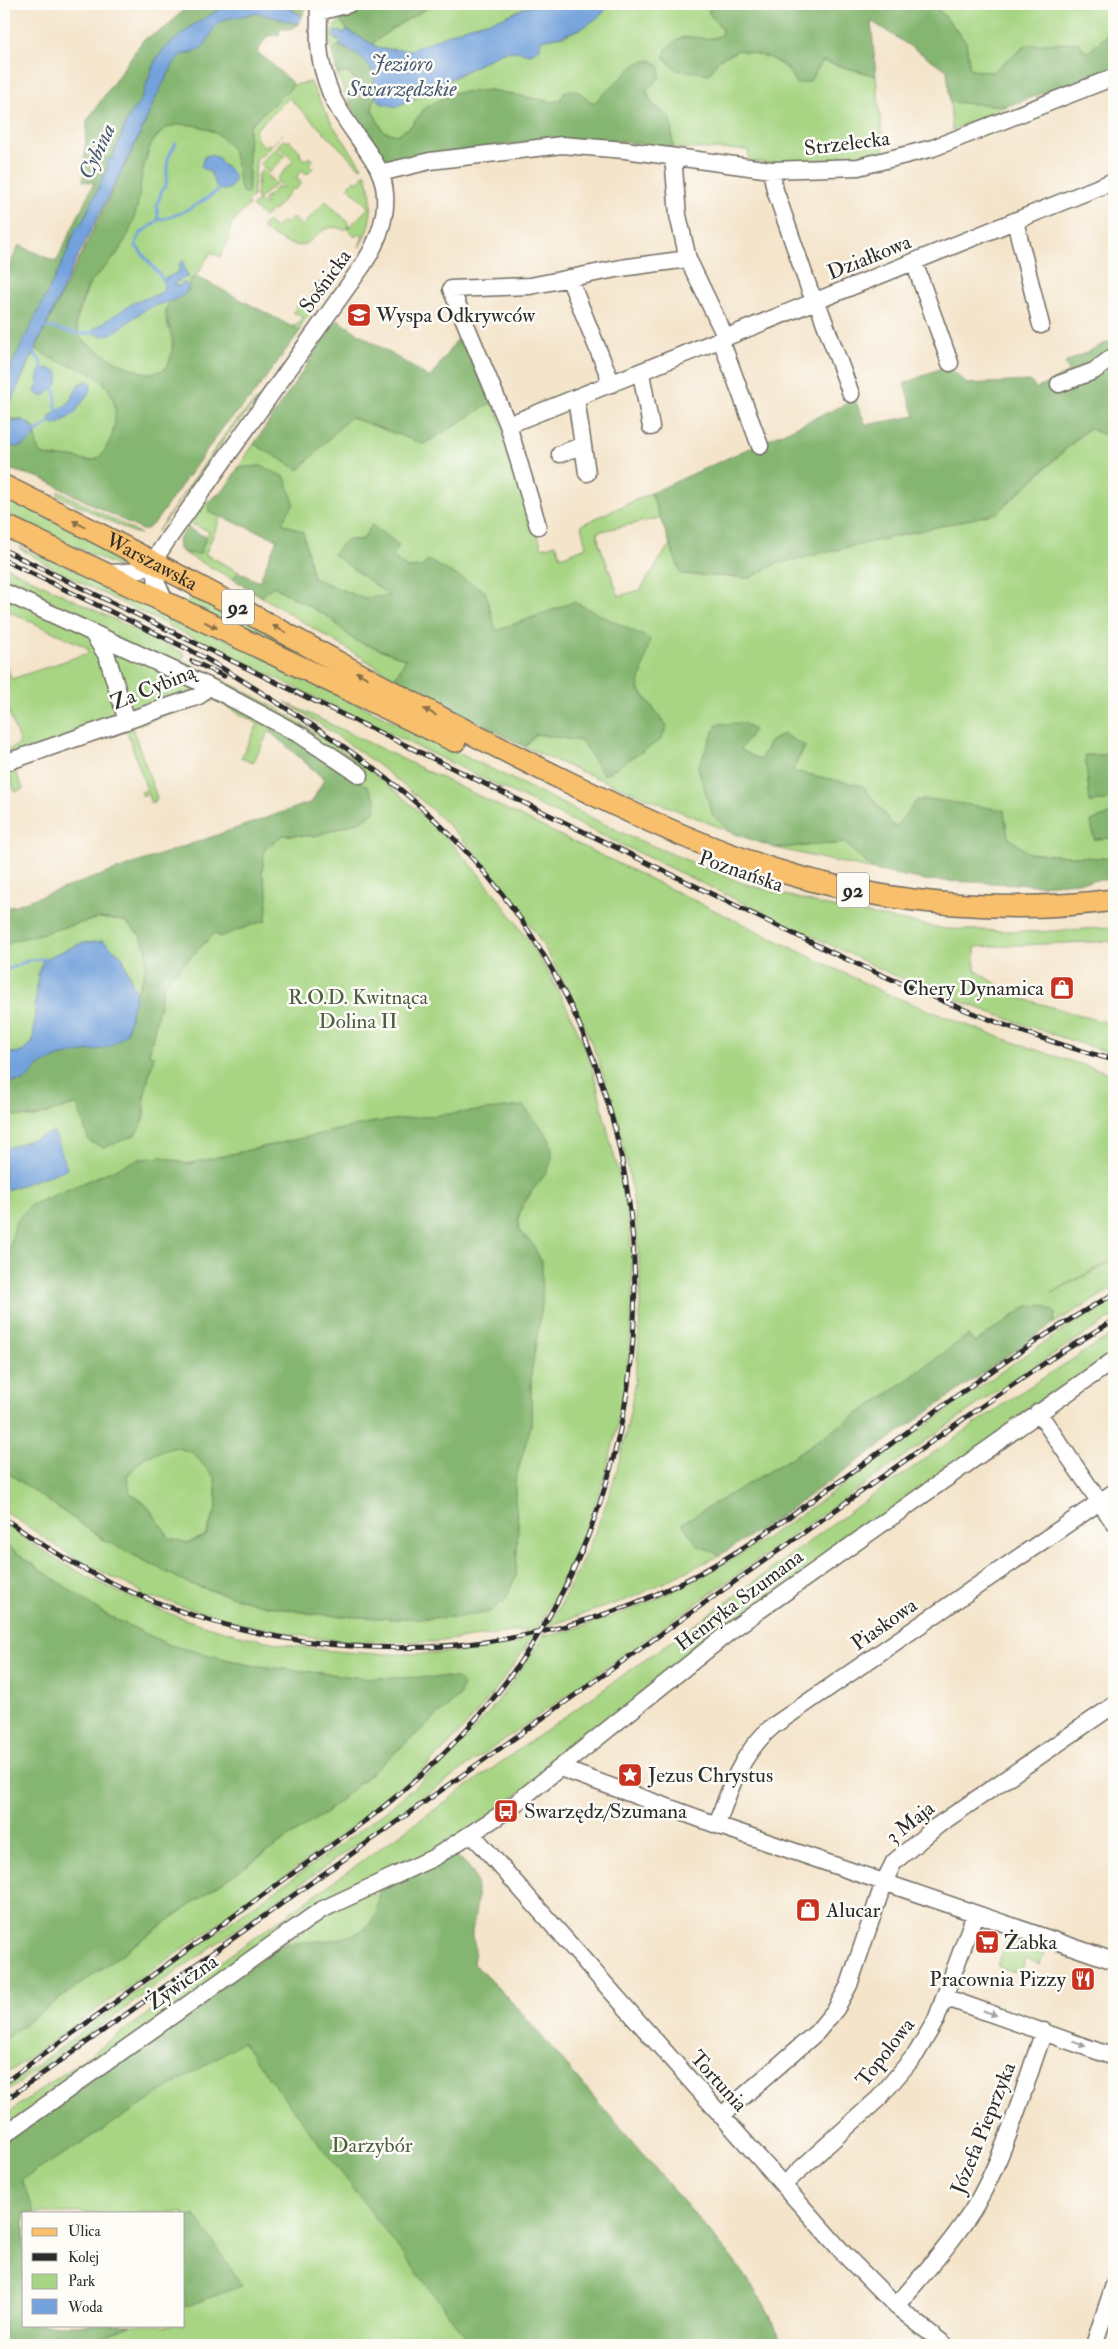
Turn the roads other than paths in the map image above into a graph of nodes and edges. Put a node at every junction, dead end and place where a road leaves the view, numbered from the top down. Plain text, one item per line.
1 (348, 4) edge
2 (318, 8) edge
3 (1114, 77) edge
4 (673, 157) junction
5 (771, 170) junction
6 (380, 173) junction
7 (1114, 185) edge
8 (1015, 222) junction
9 (688, 259) junction
10 (914, 262) junction
11 (569, 278) junction
12 (817, 302) junction
13 (1042, 325) dead end
14 (724, 339) junction
15 (1114, 356) edge
16 (950, 363) dead end
17 (641, 373) junction
18 (612, 384) junction
19 (1059, 384) dead end
20 (851, 394) dead end
21 (576, 398) junction
22 (516, 422) junction
23 (651, 427) dead end
24 (583, 445) junction
25 (760, 446) dead end
26 (560, 454) dead end
27 (587, 473) dead end
28 (4, 486) edge
29 (4, 525) edge
30 (538, 526) dead end
31 (154, 562) junction
32 (104, 573) junction
33 (4, 592) edge
34 (167, 604) junction
35 (93, 634) junction
36 (208, 686) junction
37 (399, 705) junction
38 (127, 721) junction
39 (4, 763) edge
40 (360, 774) dead end
41 (1114, 900) edge
42 (1114, 914) edge
43 (1114, 1360) edge
44 (1038, 1412) junction
45 (1114, 1492) edge
46 (1100, 1501) junction
47 (1114, 1523) edge
48 (1114, 1705) edge
49 (560, 1768) junction
50 (717, 1825) junction
51 (472, 1834) junction
52 (392, 1877) joint
53 (884, 1882) junction
54 (976, 1914) junction
55 (1114, 1961) edge
56 (944, 1997) junction
57 (1044, 2032) junction
58 (1114, 2057) edge
59 (721, 2116) junction
60 (4, 2135) edge
61 (783, 2185) junction
62 (1114, 2285) edge
63 (896, 2306) junction
64 (945, 2345) edge
65 (1094, 2345) edge

1 - 2 street
2 - 6 street, Sośnicka
3 - 5 street, Strzelecka
4 - 5 street, Strzelecka
4 - 6 street, Strzelecka
4 - 9 street
5 - 12 street
6 - 31 street, Sośnicka
7 - 8 street, Działkowa
8 - 10 street, Działkowa
8 - 13 street
9 - 11 street
9 - 14 street
10 - 12 street, Działkowa
10 - 16 street
11 - 18 street
11 - 22 street
12 - 14 street, Działkowa
12 - 20 street
14 - 17 street, Działkowa
14 - 25 street
15 - 19 street
17 - 18 street, Działkowa
17 - 23 street
18 - 21 street, Działkowa
21 - 22 street, Działkowa
21 - 24 street
22 - 30 street
24 - 26 street
24 - 27 street
31 -> 28 main road, Warszawska / 92
29 - 32 main road, Warszawska / 92
31 - 32 street
31 - 34 street
37 -> 31 main road, Warszawska / 92
32 - 34 main road, Warszawska / 92
33 - 35 street
34 -> 37 main road, Warszawska / 92
35 - 36 street
35 - 38 street
36 - 38 street, Za Cybiną
36 - 40 street, Za Cybiną
41 -> 37 main road, Poznańska / 92
37 - 42 main road, Poznańska / 92
38 - 39 street, Za Cybiną
43 - 44 street, Henryka Szumana
44 - 46 street
44 - 49 street, Henryka Szumana
45 - 46 street, Piaskowa
46 - 47 street
46 - 50 street, Piaskowa
48 - 53 street, 3 Maja
49 - 50 street
49 - 51 street, Henryka Szumana
50 - 53 street
51 - 52 street, Henryka Szumana
51 - 59 street, Tortunia
52 - 60 street, Żywiczna
53 - 54 street
53 - 59 street, 3 Maja
54 - 55 street
54 - 56 street, Topolowa
56 -> 57 street
56 - 61 street, Topolowa
57 -> 58 street
57 - 63 street, Józefa Pieprzyka
59 - 61 street, Tortunia
61 - 63 street, Tortunia
62 - 65 street
63 - 64 street, Tortunia

